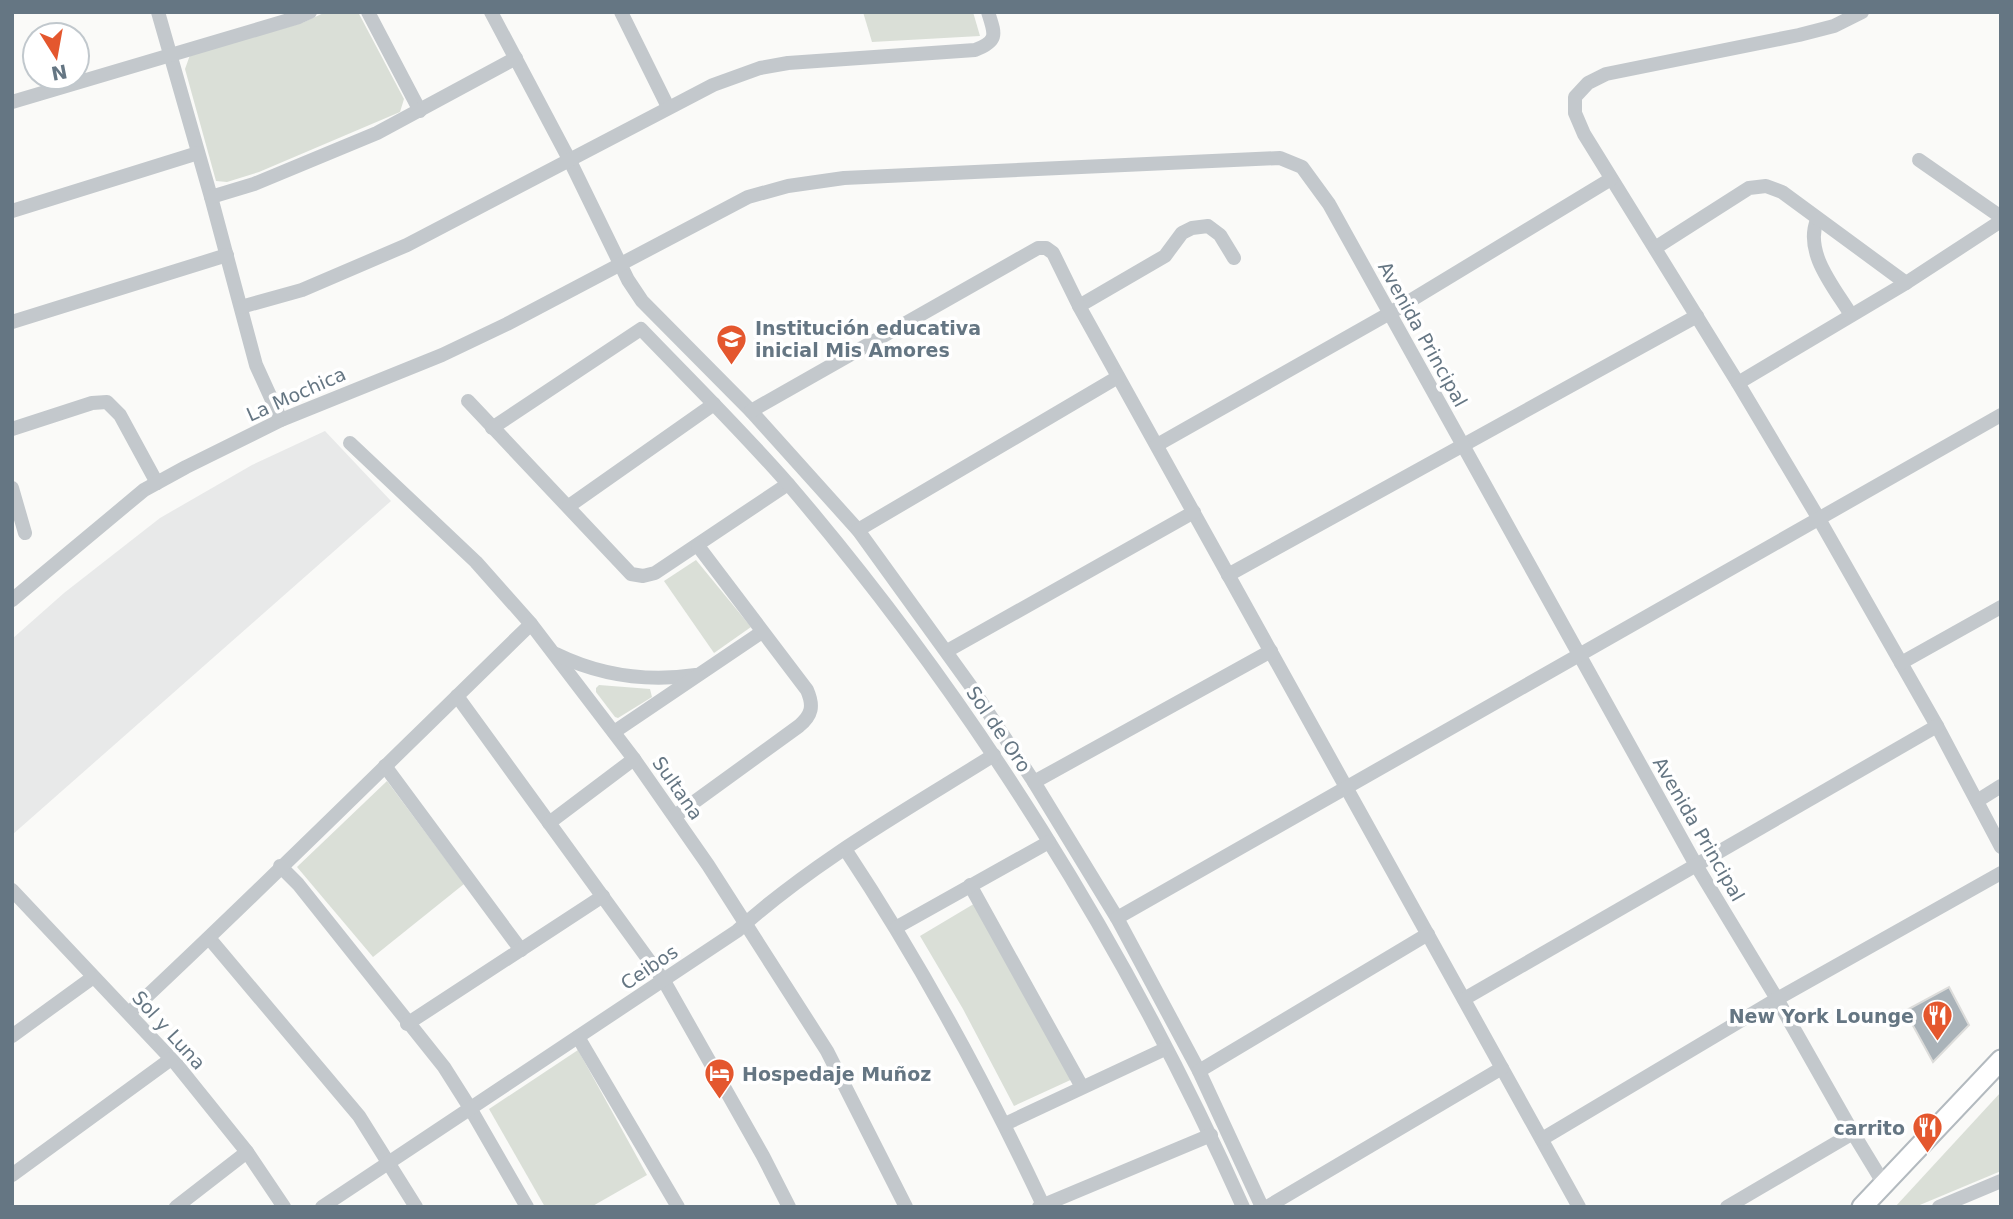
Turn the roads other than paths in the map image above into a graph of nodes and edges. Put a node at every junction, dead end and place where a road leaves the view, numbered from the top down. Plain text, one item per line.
1 (158, 12) edge
2 (310, 12) edge
3 (368, 12) edge
4 (491, 12) edge
5 (621, 12) edge
6 (989, 12) edge
7 (1862, 12) edge
8 (170, 54) junction
9 (516, 58) junction
10 (12, 102) edge
11 (668, 107) junction
12 (420, 111) junction
13 (198, 153) junction
14 (1919, 160) dead end
15 (570, 161) junction
16 (1611, 180) junction
17 (211, 197) junction
18 (12, 211) edge
19 (2001, 219) edge
20 (1817, 220) junction
21 (1655, 248) junction
22 (227, 255) junction
23 (1234, 258) dead end
24 (621, 264) junction
25 (1906, 283) junction
26 (1079, 306) junction
27 (241, 307) junction
28 (1390, 313) junction
29 (1851, 315) junction
30 (1697, 316) junction
31 (12, 322) edge
32 (1118, 377) junction
33 (1738, 383) junction
34 (468, 401) dead end
35 (714, 404) junction
36 (751, 411) junction
37 (2001, 415) edge
38 (281, 420) junction
39 (492, 428) junction
40 (12, 429) edge
41 (350, 443) dead end
42 (1462, 444) junction
43 (1157, 445) junction
44 (157, 483) junction
45 (788, 484) junction
46 (12, 488) edge
47 (569, 506) junction
48 (1194, 512) junction
49 (1819, 519) junction
50 (858, 530) junction
51 (25, 533) dead end
52 (698, 546) junction
53 (1228, 575) junction
54 (12, 600) edge
55 (2001, 607) edge
56 (531, 624) junction
57 (762, 632) junction
58 (947, 651) junction
59 (1271, 651) junction
60 (553, 652) junction
61 (1579, 655) junction
62 (1900, 663) junction
63 (701, 674) junction
64 (457, 696) junction
65 (1937, 726) junction
66 (614, 732) junction
67 (994, 755) junction
68 (634, 759) junction
69 (385, 766) junction
70 (1034, 782) junction
71 (2001, 786) edge
72 (1346, 787) junction
73 (1977, 801) junction
74 (675, 816) junction
75 (550, 823) junction
76 (1049, 842) junction
77 (2001, 847) edge
78 (845, 849) junction
79 (1696, 865) junction
80 (280, 866) junction
81 (2001, 873) edge
82 (970, 886) junction
83 (12, 890) edge
84 (603, 896) junction
85 (1117, 918) junction
86 (745, 924) junction
87 (897, 927) junction
88 (1428, 934) junction
89 (209, 938) junction
90 (521, 950) junction
91 (92, 978) junction
92 (664, 981) junction
93 (1464, 999) junction
94 (1777, 999) junction
95 (129, 1013) junction
96 (407, 1024) junction
97 (12, 1036) edge
98 (578, 1037) junction
99 (1165, 1049) junction
100 (171, 1059) junction
101 (2001, 1060) edge
102 (1502, 1068) junction
103 (1199, 1071) junction
104 (1082, 1087) junction
105 (470, 1108) junction
106 (1005, 1124) junction
107 (1853, 1133) junction
108 (1211, 1135) junction
109 (1542, 1139) junction
110 (247, 1152) junction
111 (390, 1162) junction
112 (12, 1175) edge
113 (2001, 1181) edge
114 (1884, 1184) junction
115 (1041, 1206) edge
116 (176, 1207) edge
117 (284, 1207) edge
118 (322, 1207) edge
119 (416, 1207) edge
120 (527, 1207) edge
121 (678, 1207) edge
122 (789, 1207) edge
123 (906, 1207) edge
124 (1243, 1207) edge
125 (1265, 1207) edge
126 (1579, 1207) edge
127 (1727, 1207) edge
128 (1862, 1207) edge
129 (1939, 1207) edge

1 - 8 street
2 - 8 street
3 - 12 street
4 - 9 street
5 - 11 street
6 - 11 street
7 - 16 street
8 - 10 street
8 - 13 street
9 - 12 street
9 - 15 street
11 - 15 street
12 - 17 street
13 - 17 street
13 - 18 street
14 - 19 street
15 - 24 street
15 - 27 street
16 - 21 street
16 - 28 street
17 - 22 street
19 - 25 street
20 - 21 street
20 - 25 street
20 - 29 street
21 - 30 street
22 - 27 street
22 - 31 street
23 - 26 street
24 - 28 street, Avenida Principal
24 - 36 street
24 - 38 street, La Mochica
25 - 29 street
26 - 32 street
26 - 36 street
27 - 38 street
28 - 42 street, Avenida Principal
28 - 43 street
29 - 33 street
30 - 33 street
30 - 42 street
32 - 43 street
32 - 50 street
33 - 49 street
34 - 39 street
35 - 39 street, Sol de Oro
35 - 45 street, Sol de Oro
35 - 47 street
36 - 50 street
37 - 49 street
38 - 44 street, La Mochica
39 - 47 street
40 - 44 street
41 - 56 street, Sultana
42 - 53 street
42 - 61 street, Avenida Principal
43 - 48 street
44 - 54 street, La Mochica
45 - 52 street
45 - 67 street, Sol de Oro
46 - 51 street
47 - 52 street
48 - 53 street
48 - 58 street
49 - 61 street
49 - 62 street
50 - 58 street
52 - 57 street
53 - 59 street
55 - 62 street
56 - 60 street, Sultana
56 - 64 street
57 - 63 street
57 - 74 street
58 - 70 street
59 - 70 street
59 - 72 street
60 - 63 street
60 - 66 street, Sultana
61 - 72 street
61 - 79 street, Avenida Principal
62 - 65 street
63 - 66 street
64 - 69 street
64 - 75 street
65 - 73 street
65 - 79 street
66 - 68 street, Sultana
67 - 76 street, Sol de Oro
67 - 78 street, Ceibos
68 - 74 street, Sultana
68 - 75 street
69 - 80 street
69 - 90 street
70 - 85 street
71 - 73 street
72 - 85 street
72 - 88 street
73 - 77 street
74 - 86 street, Sultana
75 - 84 street
76 - 82 street
76 - 99 street, Sol de Oro
78 - 86 street, Ceibos
78 - 87 street
79 - 93 street
79 - 94 street, Avenida Principal
80 - 89 street
80 - 96 street
81 - 94 street
82 - 87 street
82 - 104 street
83 - 91 street, Sol y Luna
84 - 90 street
84 - 92 street
85 - 103 street
86 - 92 street, Ceibos
86 - 123 street, Sultana
87 - 106 street
88 - 93 street
88 - 103 street
89 - 95 street
89 - 111 street
90 - 96 street
91 - 95 street, Sol y Luna
91 - 97 street
92 - 98 street, Ceibos
92 - 122 street
93 - 102 street
94 - 107 street, Avenida Principal
94 - 109 street
95 - 100 street, Sol y Luna
96 - 105 street
98 - 105 street, Ceibos
98 - 121 street
99 - 104 street
99 - 108 street, Sol de Oro
100 - 110 street, Sol y Luna
100 - 112 street
101 - 114 main road
102 - 109 street
102 - 125 street
103 - 125 street
104 - 106 street
105 - 111 street, Ceibos
105 - 120 street
106 - 115 street
107 - 114 street, Avenida Principal
107 - 127 street
108 - 115 street
108 - 124 street, Sol de Oro
109 - 126 street
110 - 116 street
110 - 117 street, Sol y Luna
111 - 118 street, Ceibos
111 - 119 street
113 - 129 street
114 - 128 main road

